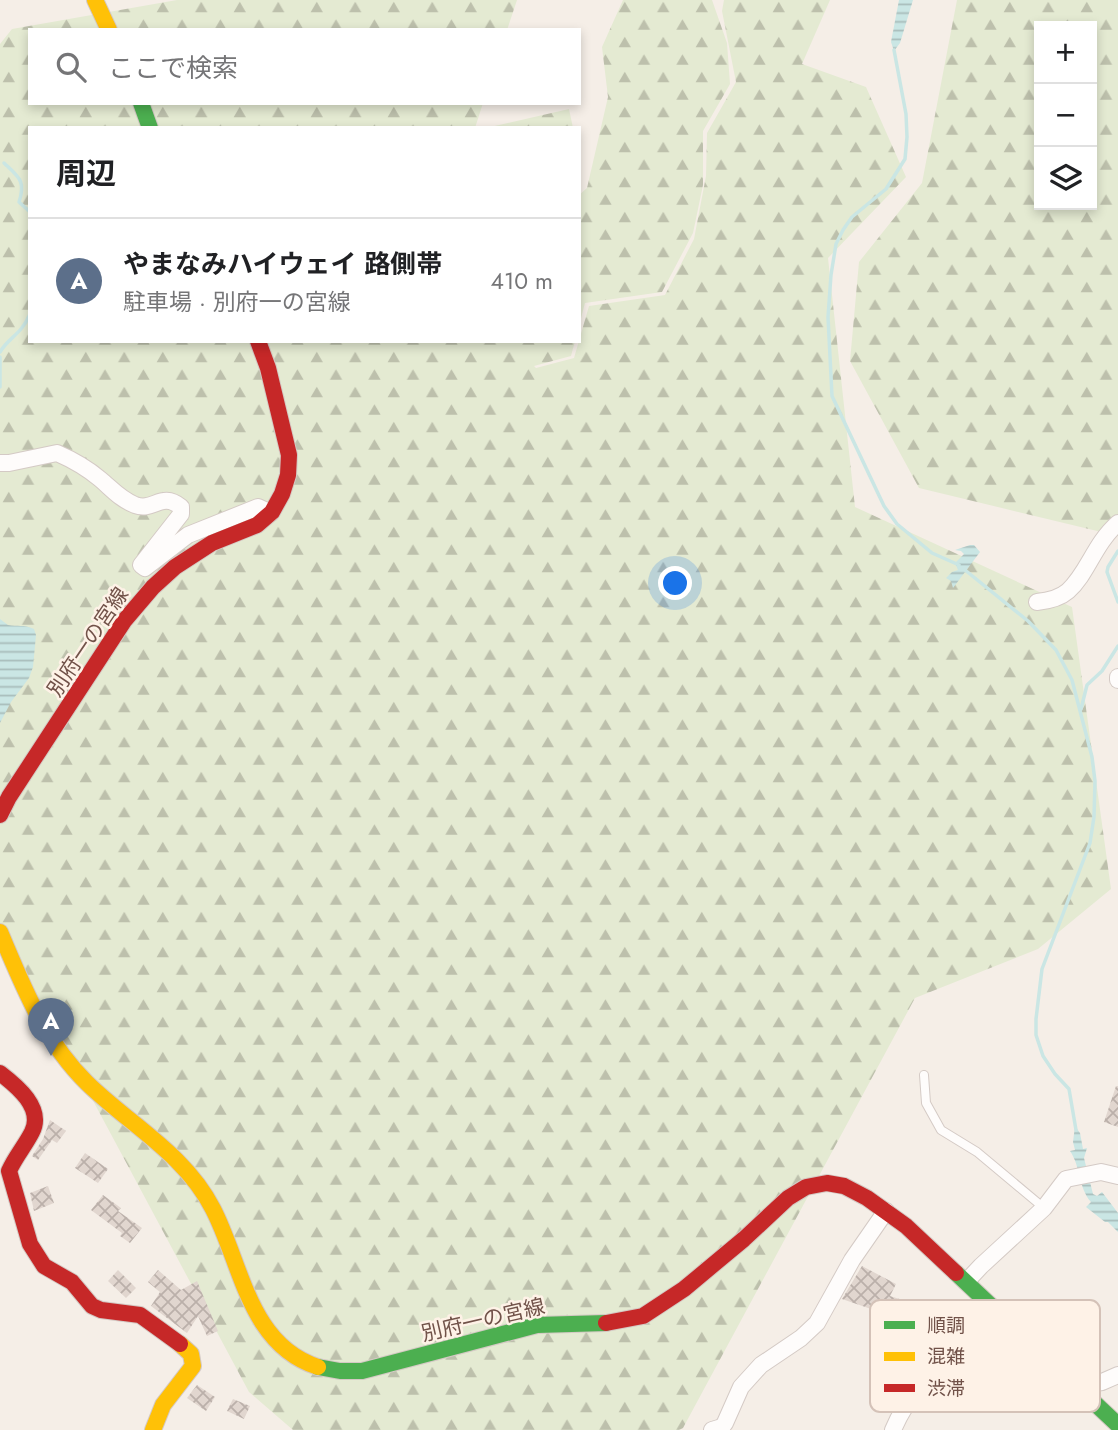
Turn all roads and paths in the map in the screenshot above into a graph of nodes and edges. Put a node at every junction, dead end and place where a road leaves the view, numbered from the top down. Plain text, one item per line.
1 (95, 0) edge
2 (108, 28) edge
3 (142, 105) edge
4 (149, 126) edge
5 (259, 343) edge
6 (0, 463) edge
7 (271, 513) junction
8 (1118, 523) edge
9 (1037, 602) dead end
10 (0, 815) edge
11 (0, 932) edge
12 (0, 1073) edge
13 (924, 1075) dead end
14 (1118, 1176) edge
15 (1044, 1208) junction
16 (886, 1211) junction
17 (966, 1282) junction
18 (985, 1300) edge
19 (1118, 1375) edge
20 (1100, 1381) edge
21 (1100, 1407) edge
22 (902, 1412) edge
23 (1118, 1425) edge
24 (153, 1430) edge
25 (712, 1430) edge
26 (892, 1430) edge

1 - 2 main road
3 - 4 main road
5 - 7 main road
6 - 7 street
7 - 10 main road, 別府一の宮線
8 - 9 street
11 - 16 main road, 別府一の宮線
12 - 24 main road
13 - 15 lane
14 - 15 street
15 - 17 street
16 - 17 main road, 別府一の宮線
16 - 25 street
17 - 18 main road, 別府一の宮線
19 - 20 street
21 - 23 main road, 別府一の宮線
22 - 26 street

